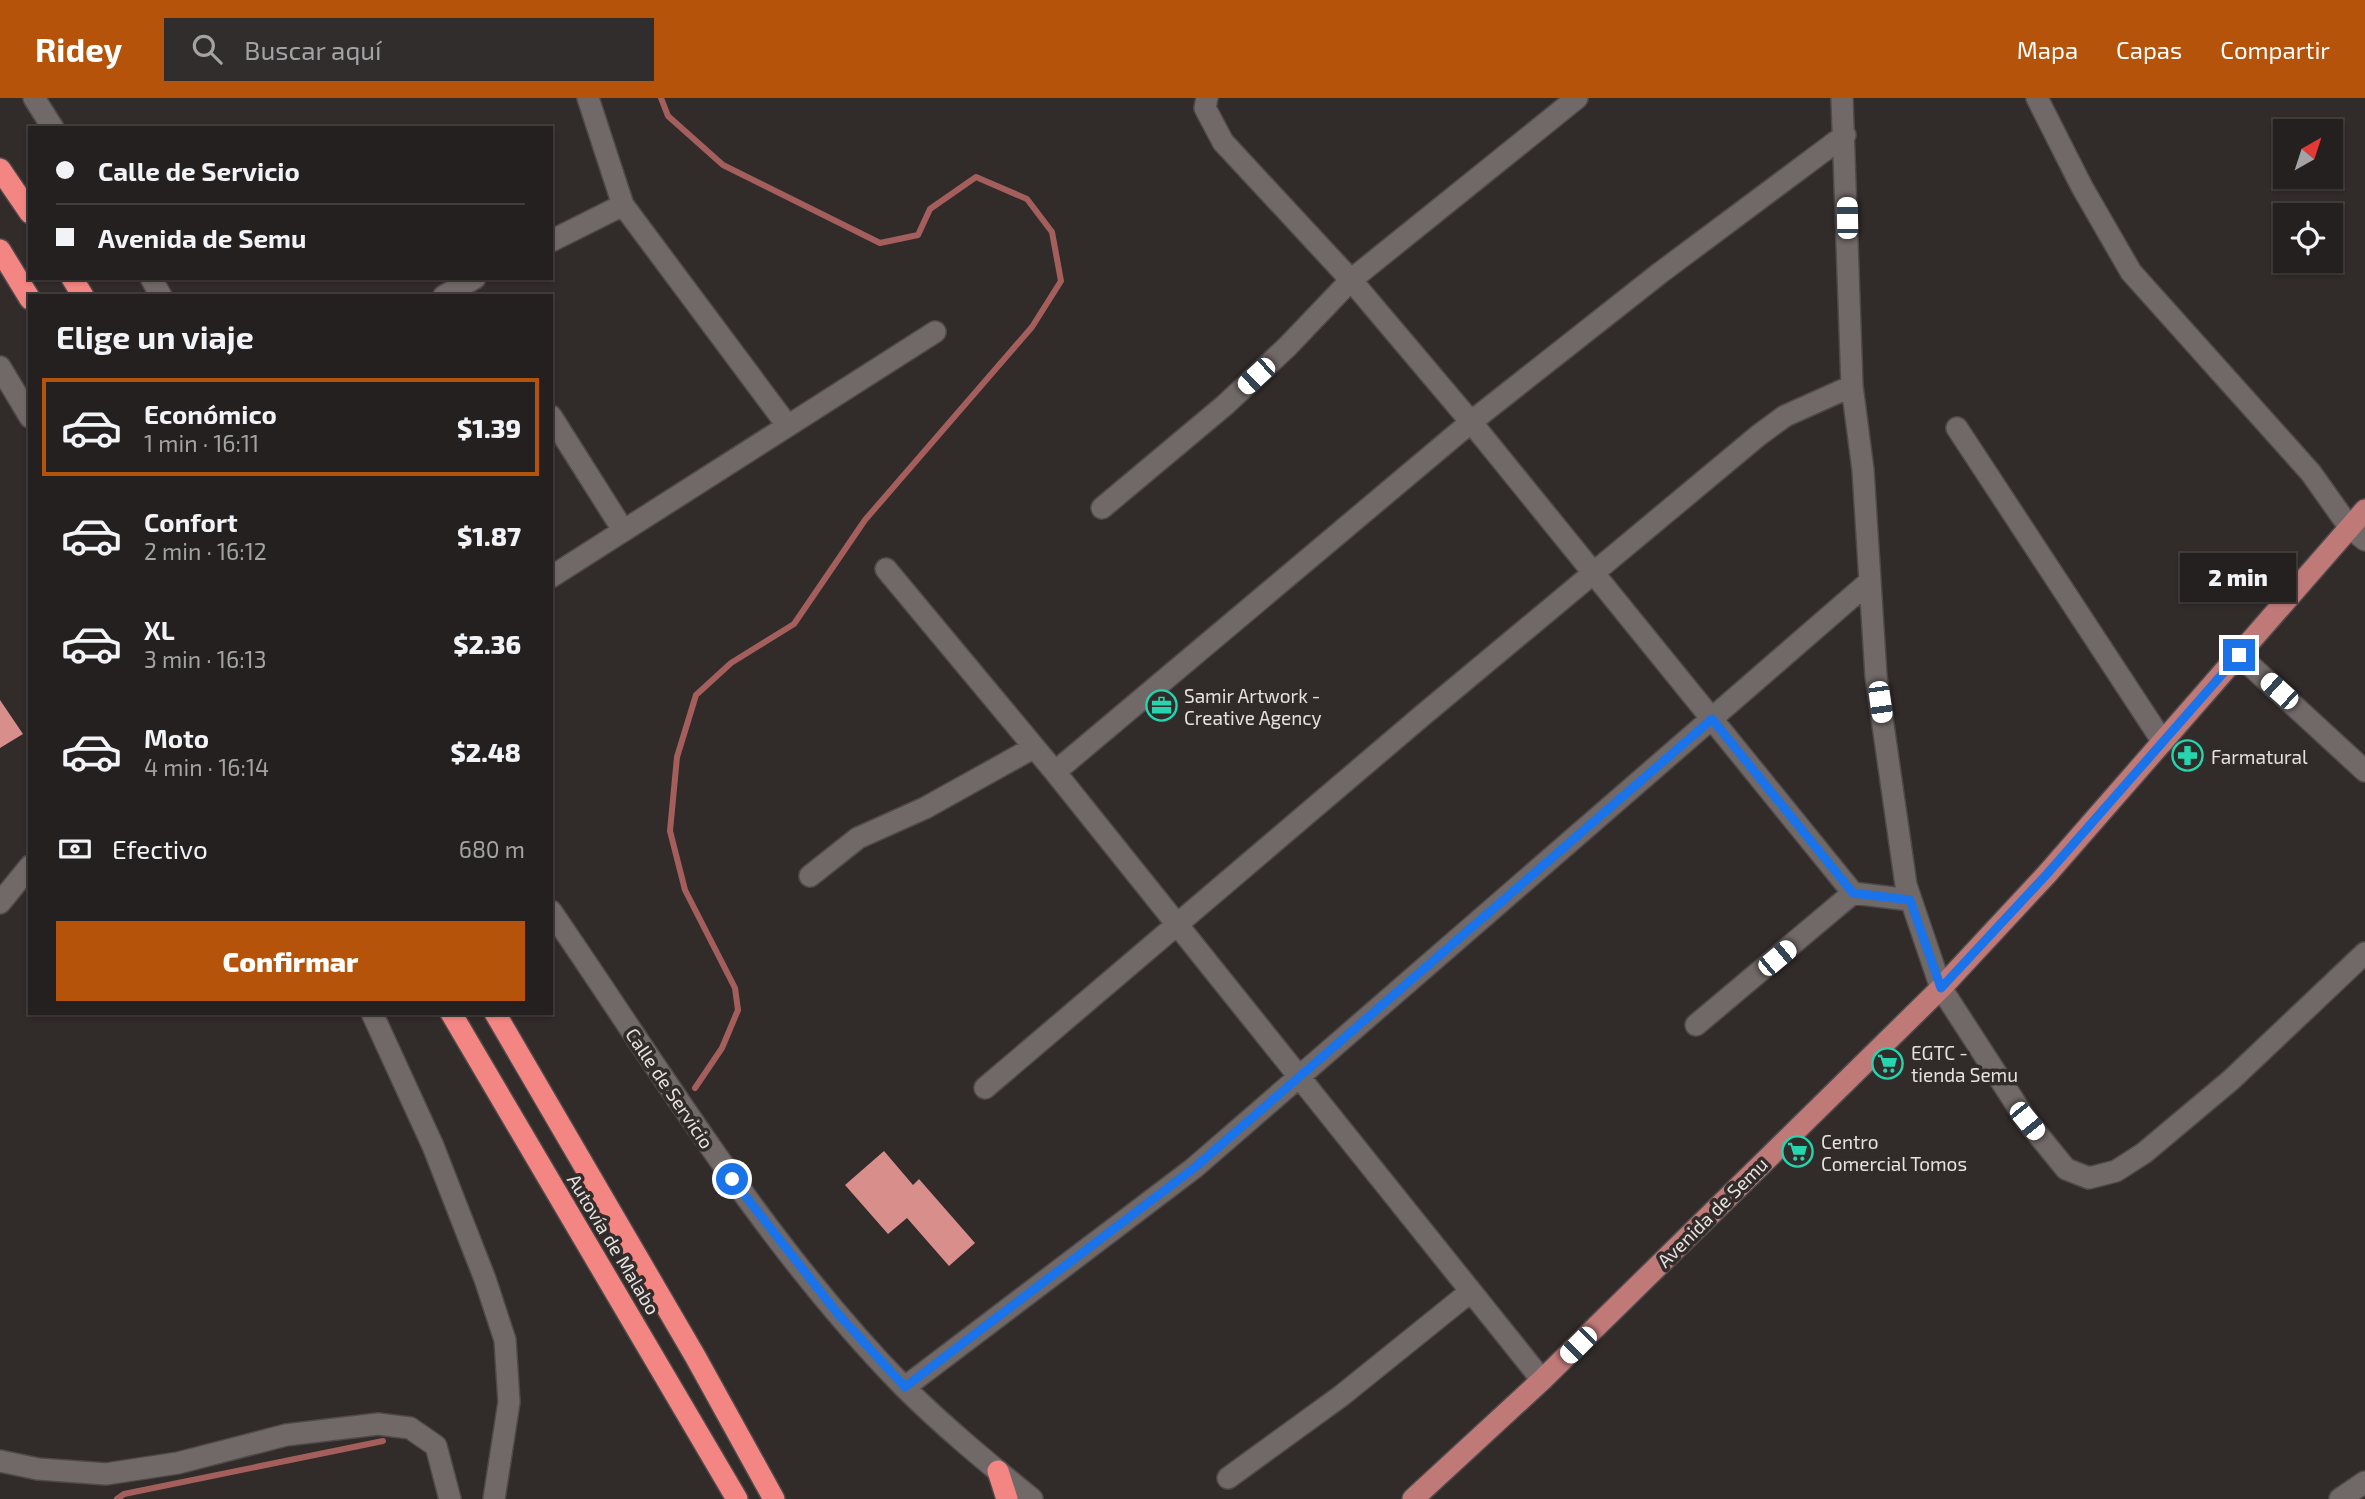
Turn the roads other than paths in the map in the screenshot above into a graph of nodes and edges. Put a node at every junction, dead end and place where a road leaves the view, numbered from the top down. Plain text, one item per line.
1 (34, 98) edge
2 (588, 98) edge
3 (1207, 98) edge
4 (1577, 98) edge
5 (1842, 98) edge
6 (2038, 98) edge
7 (52, 126) edge
8 (1845, 135) junction
9 (0, 169) edge
10 (623, 205) junction
11 (28, 210) edge
12 (553, 240) edge
13 (0, 250) edge
14 (1351, 280) junction
15 (471, 284) edge
16 (448, 294) edge
17 (28, 296) edge
18 (935, 332) dead end
19 (0, 367) edge
20 (1852, 386) junction
21 (28, 414) edge
22 (553, 419) edge
23 (1471, 422) junction
24 (787, 425) junction
25 (1957, 428) dead end
26 (1102, 508) dead end
27 (2365, 510) edge
28 (623, 530) junction
29 (2358, 534) edge
30 (886, 569) dead end
31 (1595, 571) junction
32 (553, 577) edge
33 (1869, 582) junction
34 (2239, 655) junction
35 (1712, 719) junction
36 (2163, 742) junction
37 (1033, 748) junction
38 (2365, 771) edge
39 (1055, 772) junction
40 (28, 868) edge
41 (810, 876) dead end
42 (1853, 893) junction
43 (1910, 900) junction
44 (0, 903) edge
45 (553, 914) edge
46 (1175, 925) junction
47 (2365, 953) edge
48 (1941, 988) junction
49 (373, 1015) edge
50 (452, 1015) edge
51 (496, 1015) edge
52 (1696, 1025) dead end
53 (1299, 1079) junction
54 (985, 1088) dead end
55 (1470, 1292) junction
56 (1542, 1380) junction
57 (905, 1387) junction
58 (0, 1461) edge
59 (998, 1471) junction
60 (1228, 1478) dead end
61 (2365, 1482) edge
62 (450, 1499) edge
63 (494, 1499) edge
64 (737, 1499) edge
65 (774, 1499) edge
66 (1007, 1499) edge
67 (1032, 1499) edge
68 (1413, 1499) edge
69 (2340, 1499) edge

1 - 7 street
2 - 10 street
3 - 14 street
4 - 14 street
5 - 8 street
6 - 29 street
8 - 20 street
8 - 23 street
9 - 11 highway
10 - 12 street
10 - 24 street
13 - 17 highway
14 - 23 street
14 - 26 street
15 - 16 street
18 - 24 street
19 - 21 street
20 - 31 street
20 - 33 street
22 - 28 street
23 - 31 street
23 - 39 street
24 - 28 street
25 - 36 street
27 - 29 main road, Avenida de Semu
28 - 32 street
29 - 34 main road, Avenida de Semu
30 - 37 street
31 - 35 street
31 - 46 street
33 - 35 street
33 - 43 street
34 - 36 main road, Avenida de Semu
34 - 38 street
35 - 42 street
35 - 53 street
36 - 48 main road, Avenida de Semu
37 - 39 street
37 - 41 street
39 - 46 street
40 - 44 street
42 - 43 street
42 - 52 street
43 - 48 street
45 - 57 street, Calle de Servicio
46 - 53 street
46 - 54 street
47 - 48 street
48 - 56 main road, Avenida de Semu
49 - 63 street
50 - 64 highway, Autovía de Malabo
51 - 65 highway, Autovía de Malabo
53 - 55 street
53 - 57 street
55 - 56 street
55 - 60 street
56 - 68 main road, Avenida de Semu
57 - 59 street, Calle de Servicio
58 - 62 street
59 - 66 highway
59 - 67 street, Calle de Servicio
61 - 69 street

